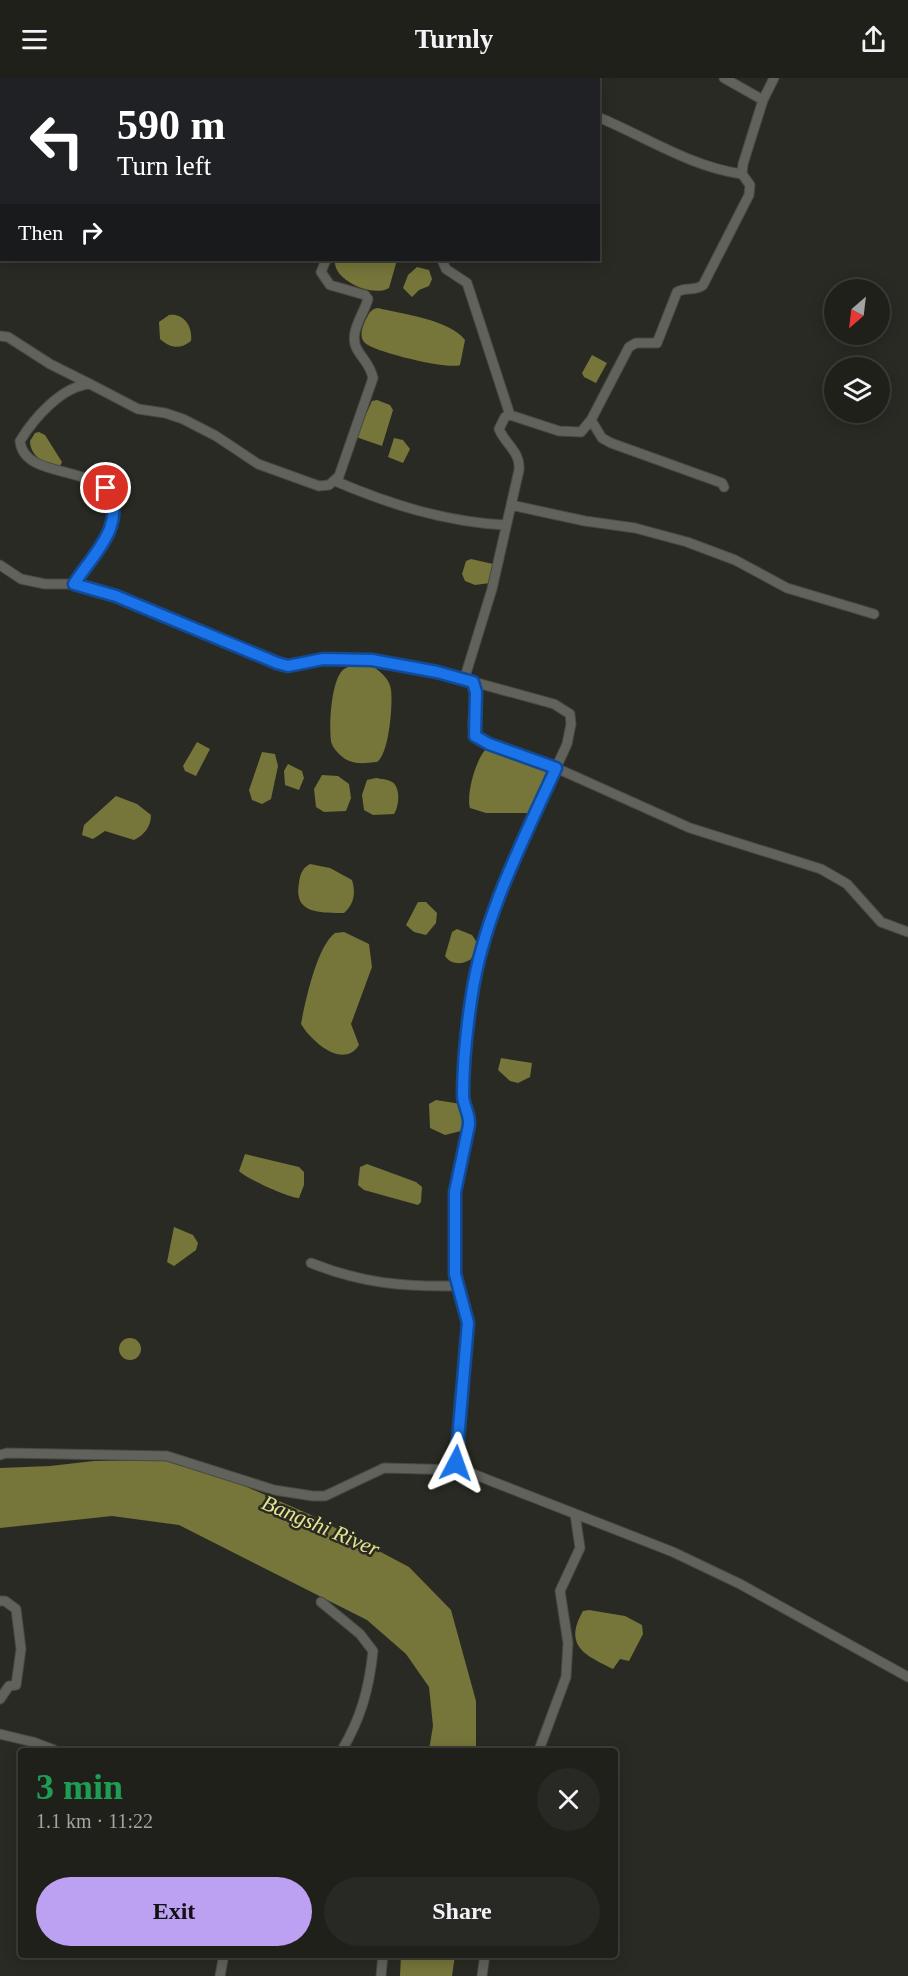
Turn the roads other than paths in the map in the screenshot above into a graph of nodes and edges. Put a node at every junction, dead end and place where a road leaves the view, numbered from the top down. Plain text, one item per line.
1 (724, 78) edge
2 (774, 78) edge
3 (763, 100) junction
4 (600, 118) edge
5 (742, 174) junction
6 (326, 261) edge
7 (442, 261) edge
8 (0, 336) edge
9 (90, 384) junction
10 (510, 415) junction
11 (591, 420) junction
12 (334, 481) junction
13 (724, 487) dead end
14 (511, 505) junction
15 (505, 525) junction
16 (0, 565) edge
17 (74, 584) junction
18 (874, 614) dead end
19 (468, 681) junction
20 (556, 768) junction
21 (908, 932) edge
22 (311, 1263) dead end
23 (457, 1286) junction
24 (0, 1455) edge
25 (463, 1470) junction
26 (575, 1514) junction
27 (0, 1601) edge
28 (321, 1602) dead end
29 (908, 1677) edge
30 (0, 1699) edge
31 (0, 1734) edge
32 (49, 1748) edge
33 (343, 1748) edge
34 (540, 1748) edge
35 (223, 1958) edge
36 (383, 1958) edge
37 (484, 1958) edge
38 (220, 1976) edge
39 (381, 1976) edge
40 (482, 1976) edge

1 - 3 street
2 - 3 street
3 - 5 street
4 - 5 street
5 - 11 street
6 - 12 street
7 - 10 street
8 - 9 street
9 - 12 street
9 - 17 street
10 - 11 street
10 - 14 street
11 - 13 street
12 - 15 street
14 - 15 street
14 - 18 street
15 - 19 street
16 - 17 street
17 - 19 street
19 - 20 street
19 - 20 street
20 - 21 street
20 - 23 street
22 - 23 street
23 - 25 street
24 - 25 street
25 - 26 street
26 - 29 street
26 - 34 street
27 - 30 street
28 - 33 street
31 - 32 street
35 - 38 street
36 - 39 street
37 - 40 street

